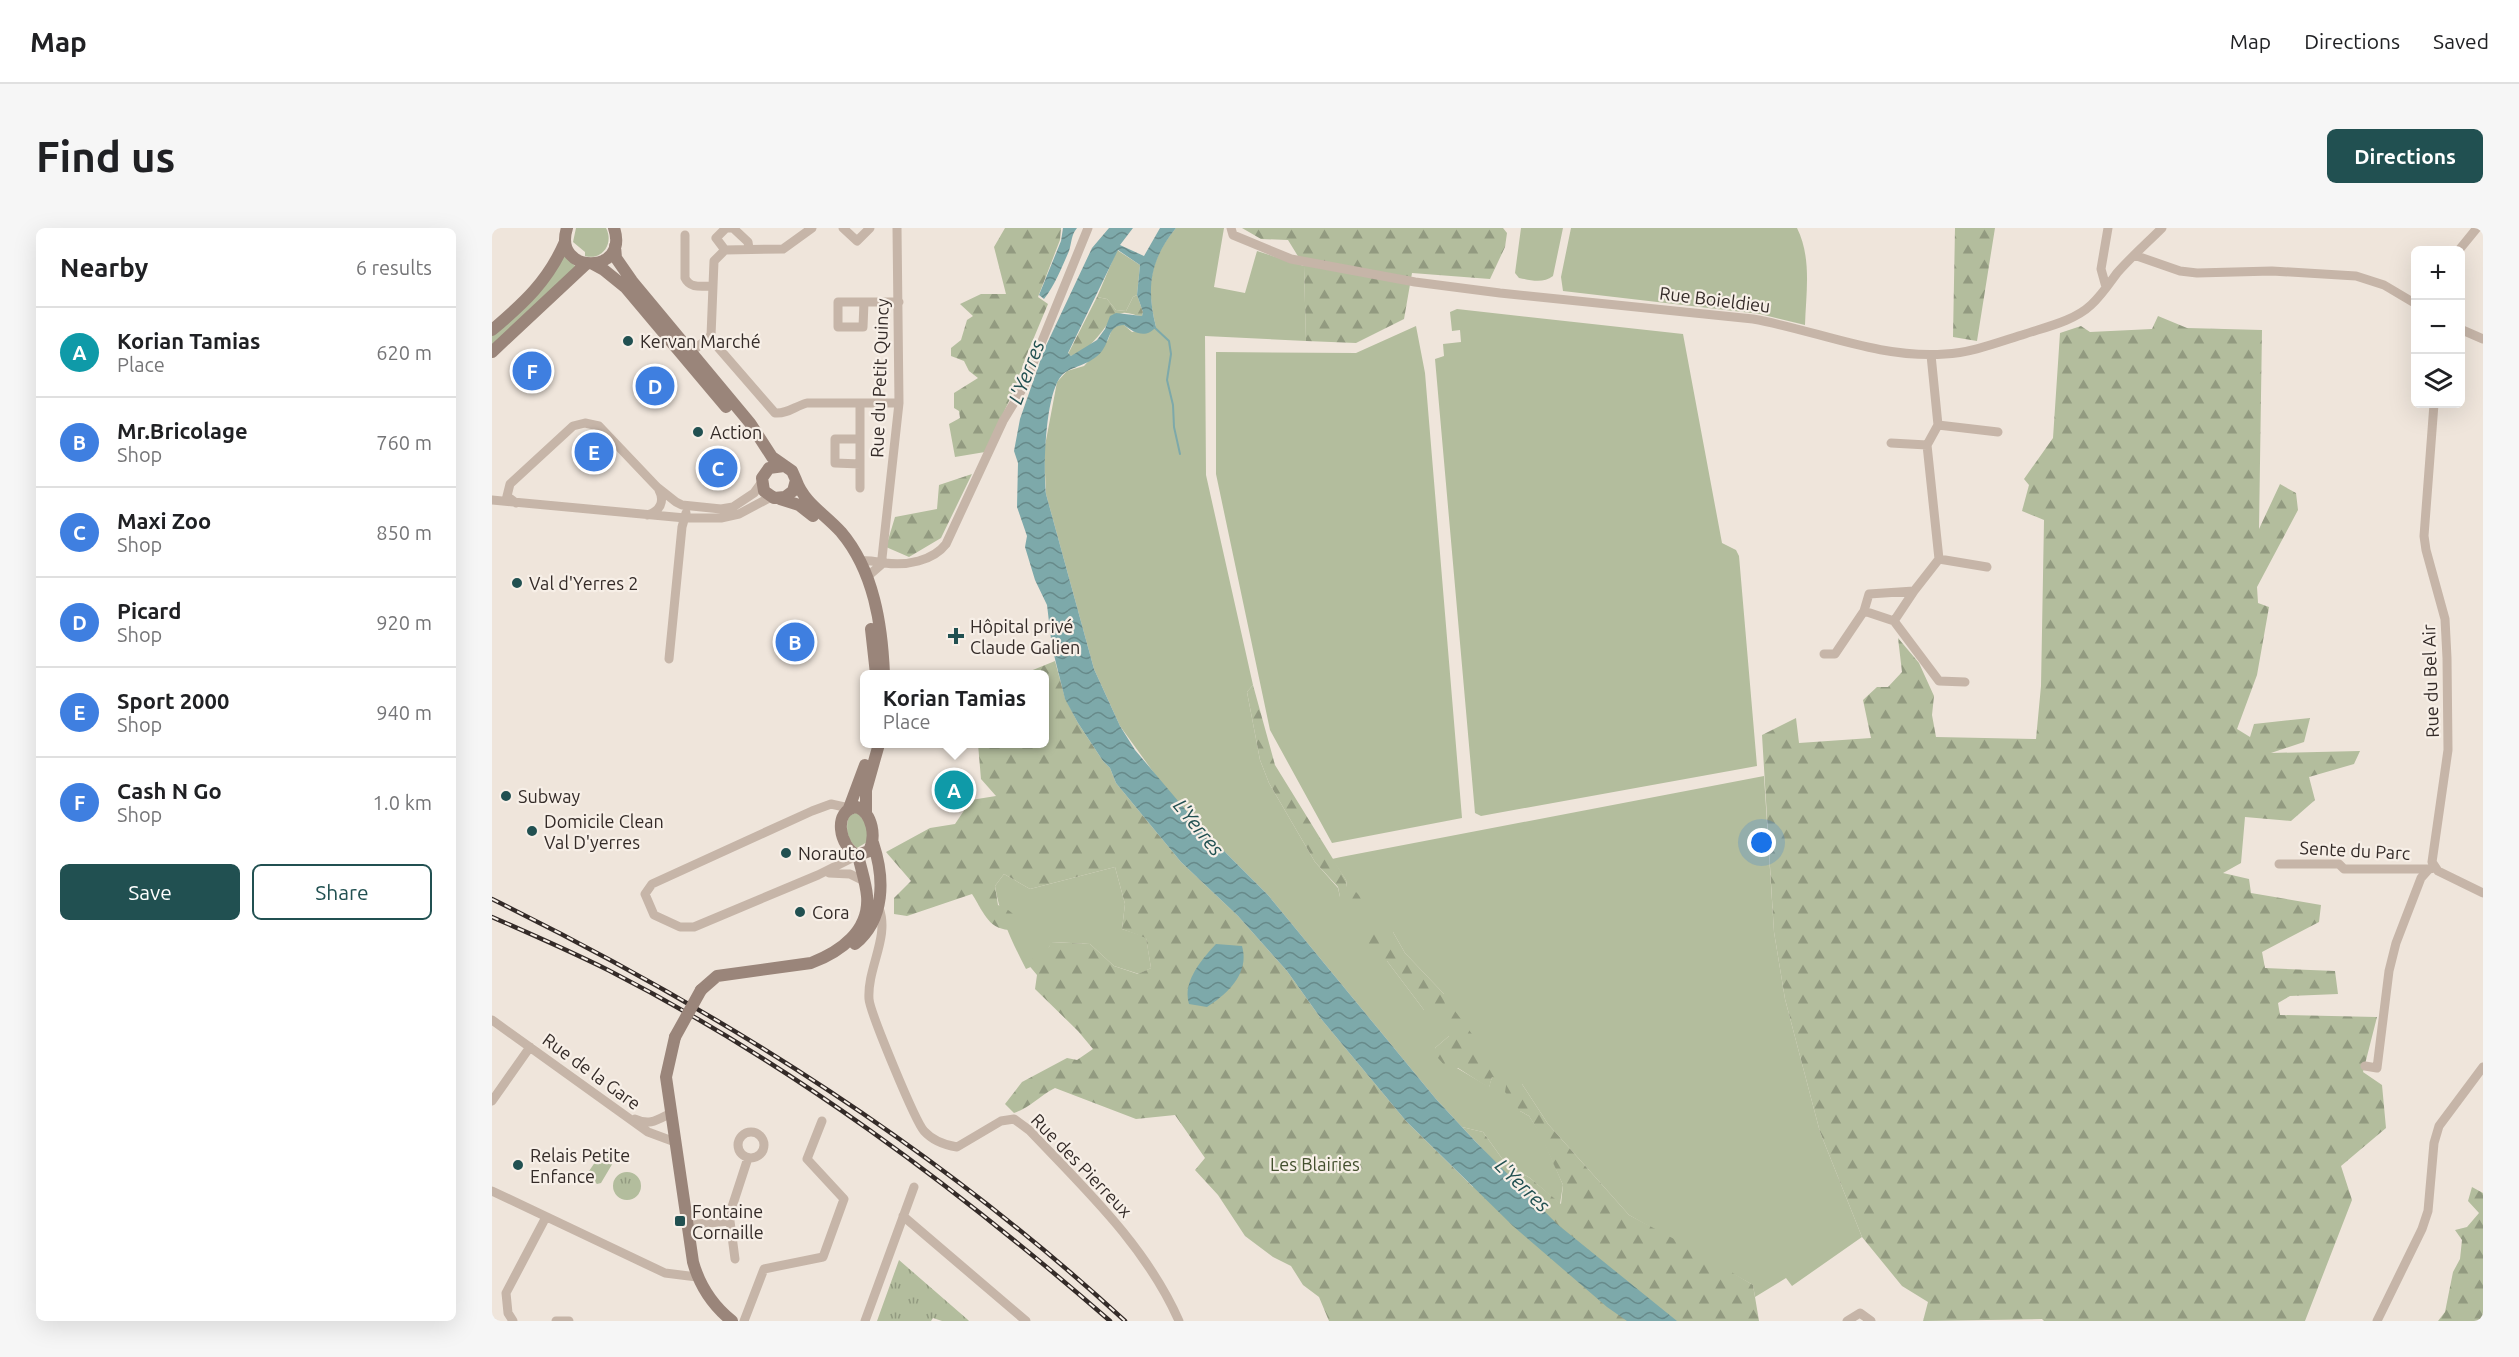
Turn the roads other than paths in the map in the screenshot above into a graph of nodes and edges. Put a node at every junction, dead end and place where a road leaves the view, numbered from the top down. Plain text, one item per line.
1 (567, 228) edge
2 (614, 228) edge
3 (812, 228) edge
4 (843, 228) edge
5 (870, 228) edge
6 (897, 228) edge
7 (1089, 228) edge
8 (1231, 228) edge
9 (2108, 228) edge
10 (2162, 228) edge
11 (2477, 228) edge
12 (685, 235) dead end
13 (565, 242) junction
14 (615, 246) junction
15 (2462, 246) edge
16 (748, 249) junction
17 (725, 250) junction
18 (2133, 255) junction
19 (589, 264) junction
20 (713, 285) junction
21 (2106, 287) junction
22 (864, 302) dead end
23 (898, 302) junction
24 (2411, 302) edge
25 (492, 330) edge
26 (2465, 331) edge
27 (709, 337) junction
28 (2483, 339) edge
29 (492, 352) edge
30 (691, 352) junction
31 (1931, 355) junction
32 (860, 403) junction
33 (899, 403) junction
34 (2433, 408) edge
35 (1938, 425) junction
36 (1998, 432) dead end
37 (860, 439) junction
38 (1891, 443) dead end
39 (1927, 445) junction
40 (860, 464) junction
41 (784, 465) junction
42 (764, 476) junction
43 (795, 480) junction
44 (657, 487) junction
45 (860, 488) dead end
46 (775, 498) junction
47 (492, 500) edge
48 (516, 502) junction
49 (688, 505) junction
50 (648, 515) junction
51 (685, 518) junction
52 (1940, 560) junction
53 (861, 561) junction
54 (884, 563) junction
55 (1987, 567) dead end
56 (868, 576) junction
57 (1914, 591) junction
58 (1863, 611) junction
59 (1894, 621) junction
60 (1824, 654) dead end
61 (669, 659) dead end
62 (875, 670) edge
63 (883, 670) edge
64 (1965, 682) dead end
65 (870, 748) edge
66 (878, 748) edge
67 (849, 808) junction
68 (866, 813) junction
69 (873, 843) junction
70 (858, 855) junction
71 (2279, 864) dead end
72 (2431, 868) junction
73 (820, 874) junction
74 (864, 881) junction
75 (2483, 893) edge
76 (879, 908) junction
77 (860, 940) junction
78 (877, 949) junction
79 (793, 966) junction
80 (492, 1020) edge
81 (530, 1047) junction
82 (2365, 1066) dead end
83 (2483, 1068) edge
84 (492, 1101) edge
85 (622, 1112) junction
86 (671, 1113) junction
87 (660, 1120) junction
88 (822, 1121) dead end
89 (657, 1137) junction
90 (675, 1143) junction
91 (748, 1158) dead end
92 (914, 1187) dead end
93 (492, 1191) edge
94 (903, 1216) junction
95 (546, 1217) junction
96 (730, 1221) junction
97 (687, 1225) junction
98 (735, 1258) dead end
99 (697, 1277) junction
100 (513, 1321) edge
101 (556, 1321) edge
102 (569, 1321) edge
103 (732, 1321) edge
104 (744, 1321) edge
105 (865, 1321) edge
106 (1026, 1321) edge
107 (1179, 1321) edge
108 (1847, 1321) edge
109 (1871, 1321) edge
110 (2377, 1321) edge

1 - 13 main road
2 - 14 main road
3 - 16 street
4 - 5 street
6 - 23 street, Rue du Petit Quincy
7 - 54 street
8 - 31 street, Rue Boieldieu
9 - 21 street
10 - 18 street, Rue Boieldieu
11 - 15 street
12 - 20 street
13 - 19 main road
13 - 25 main road
14 - 19 main road
14 - 30 main road
16 - 17 street
16 - 17 street
17 - 20 street
18 - 21 street, Rue Boieldieu
18 - 24 street
19 - 29 main road
19 - 42 main road
20 - 27 street
21 - 31 street, Rue Boieldieu
22 - 23 street
23 - 33 street, Rue du Petit Quincy
26 - 28 street
27 - 30 street
27 - 32 street
30 - 41 main road
31 - 35 street
32 - 33 street
32 - 37 street
33 - 54 street, Rue du Petit Quincy
34 - 72 street, Rue du Bel Air
35 - 36 street
35 - 39 street
37 - 40 street
37 - 40 street
38 - 39 street
39 - 52 street
40 - 45 street
41 - 42 main road
41 - 43 main road
42 - 46 main road
42 - 49 street
43 - 46 main road
43 - 53 main road
44 - 48 street
44 - 49 street
44 - 50 street
46 - 51 street
46 - 62 main road
47 - 48 street
48 - 50 street
49 - 51 street
50 - 51 street
51 - 61 street
52 - 55 street
52 - 57 street
53 - 54 street
53 - 56 main road
54 - 56 street
56 - 63 main road
57 - 58 street
57 - 59 street
58 - 59 street
58 - 60 street
59 - 64 street
65 - 67 main road
66 - 68 main road
67 - 68 main road
67 - 70 main road
67 - 73 street
68 - 69 main road
69 - 70 main road
69 - 76 main road
70 - 73 street
70 - 74 main road
71 - 72 street, Sente du Parc
72 - 75 street
72 - 82 street
73 - 74 street
74 - 79 main road
76 - 77 main road
76 - 78 street
77 - 78 street
77 - 79 main road
78 - 107 street, Rue des Pierreux
79 - 86 main road, bridge
80 - 81 street, Rue de la Gare
81 - 84 street
81 - 85 street, Rue de la Gare
83 - 110 street
85 - 87 street
85 - 89 street, Rue de la Gare
86 - 87 street
86 - 90 main road
87 - 89 street
88 - 104 street
89 - 90 street, Rue de la Gare
90 - 97 main road
91 - 96 street
92 - 94 street
93 - 95 street
94 - 105 street
94 - 106 street
95 - 99 street
95 - 100 street
96 - 97 street
96 - 98 street
97 - 99 main road
99 - 103 main road
101 - 102 street
108 - 109 street

